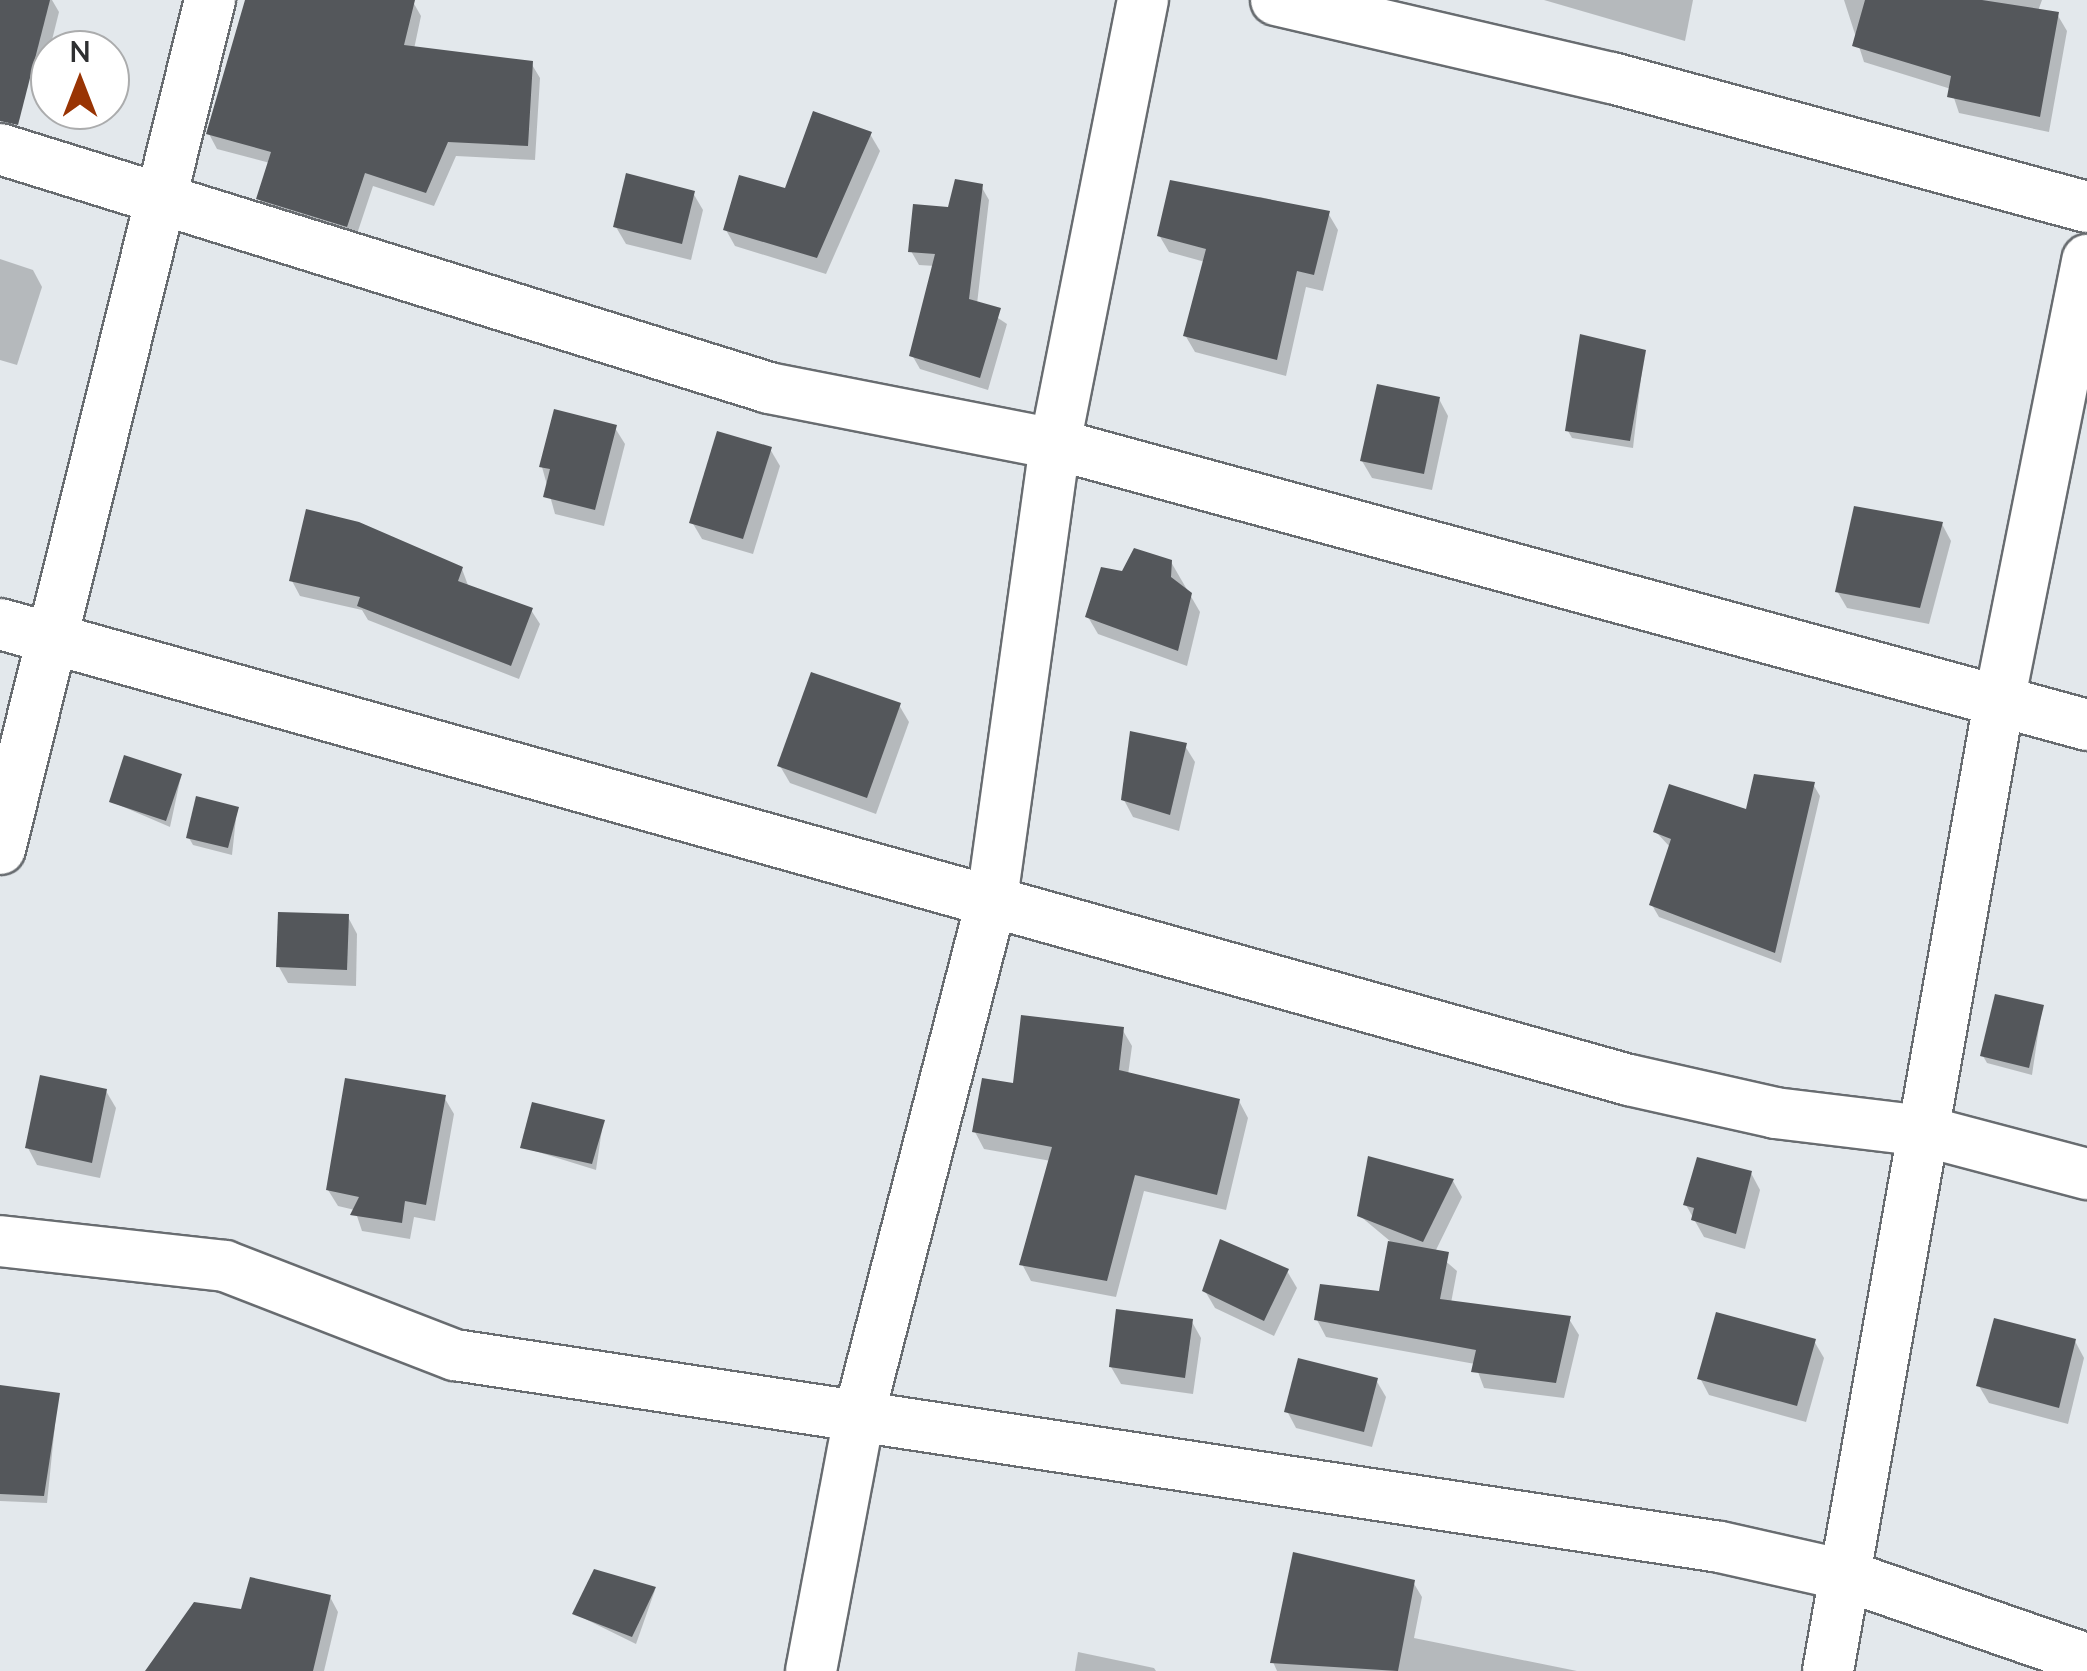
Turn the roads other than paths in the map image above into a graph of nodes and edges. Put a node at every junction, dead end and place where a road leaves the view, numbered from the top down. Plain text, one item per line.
1 (210, 0) edge
2 (1143, 0) edge
3 (1276, 0) edge
4 (0, 150) edge
5 (158, 194) junction
6 (2087, 208) edge
7 (2087, 260) edge
8 (1056, 444) junction
9 (0, 624) edge
10 (51, 638) junction
11 (1998, 702) junction
12 (2087, 725) edge
13 (0, 849) edge
14 (992, 899) junction
15 (1924, 1130) junction
16 (2087, 1174) edge
17 (0, 1241) edge
18 (860, 1411) junction
19 (1844, 1575) junction
20 (2087, 1659) edge
21 (811, 1671) edge
22 (1828, 1671) edge

1 - 5 street
2 - 8 street
3 - 6 street
4 - 5 street
5 - 8 street
5 - 10 street
7 - 11 street
8 - 11 street
8 - 14 street
9 - 10 street
10 - 13 street
10 - 14 street
11 - 12 street
11 - 15 street
14 - 15 street
14 - 18 street
15 - 16 street
15 - 19 street
17 - 18 street
18 - 19 street
18 - 21 street
19 - 20 street
19 - 22 street

